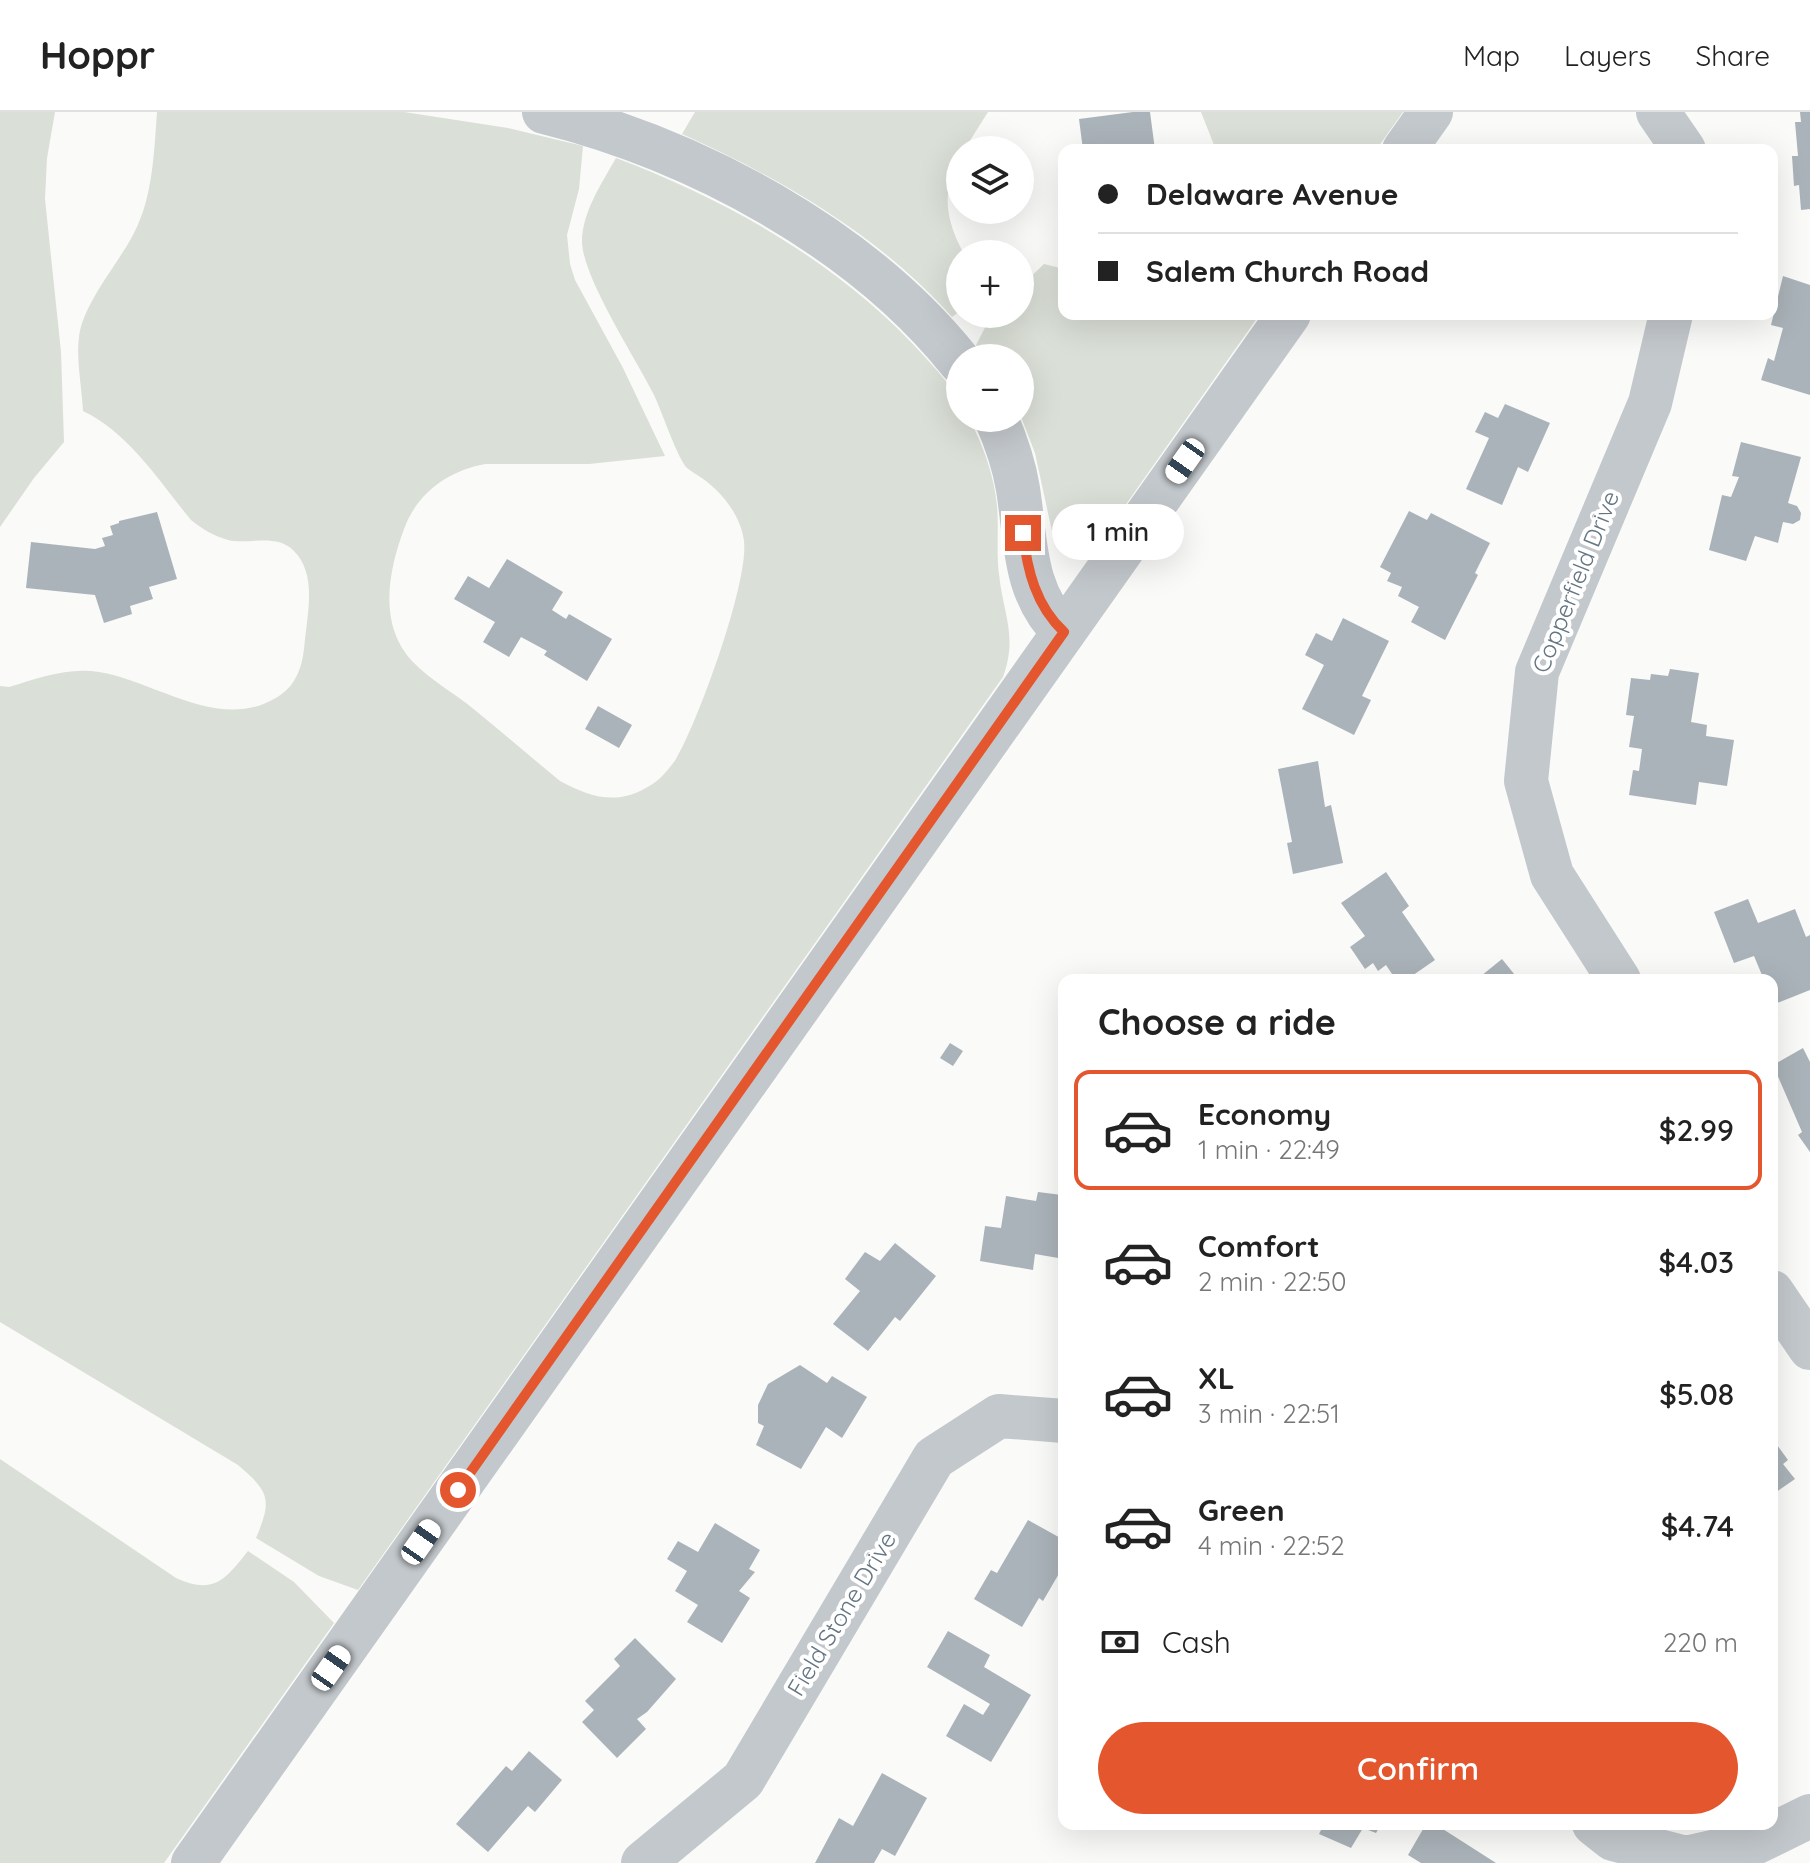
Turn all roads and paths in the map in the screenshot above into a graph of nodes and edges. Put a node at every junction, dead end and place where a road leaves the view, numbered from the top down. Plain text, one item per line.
1 (544, 112) edge
2 (1431, 112) edge
3 (1658, 112) edge
4 (1408, 144) edge
5 (1680, 144) edge
6 (1285, 320) edge
7 (1670, 320) edge
8 (946, 346) edge
9 (1001, 432) edge
10 (1064, 632) junction
11 (1615, 974) edge
12 (1778, 1301) edge
13 (1810, 1348) edge
14 (1058, 1421) edge
15 (1810, 1816) edge
16 (1602, 1830) edge
17 (193, 1863) edge
18 (643, 1863) edge

1 - 8 street
2 - 4 street
3 - 5 street
6 - 10 street
7 - 11 street, Copperfield Drive
9 - 10 street
10 - 17 street
12 - 13 street
14 - 18 street, Field Stone Drive
15 - 16 street

